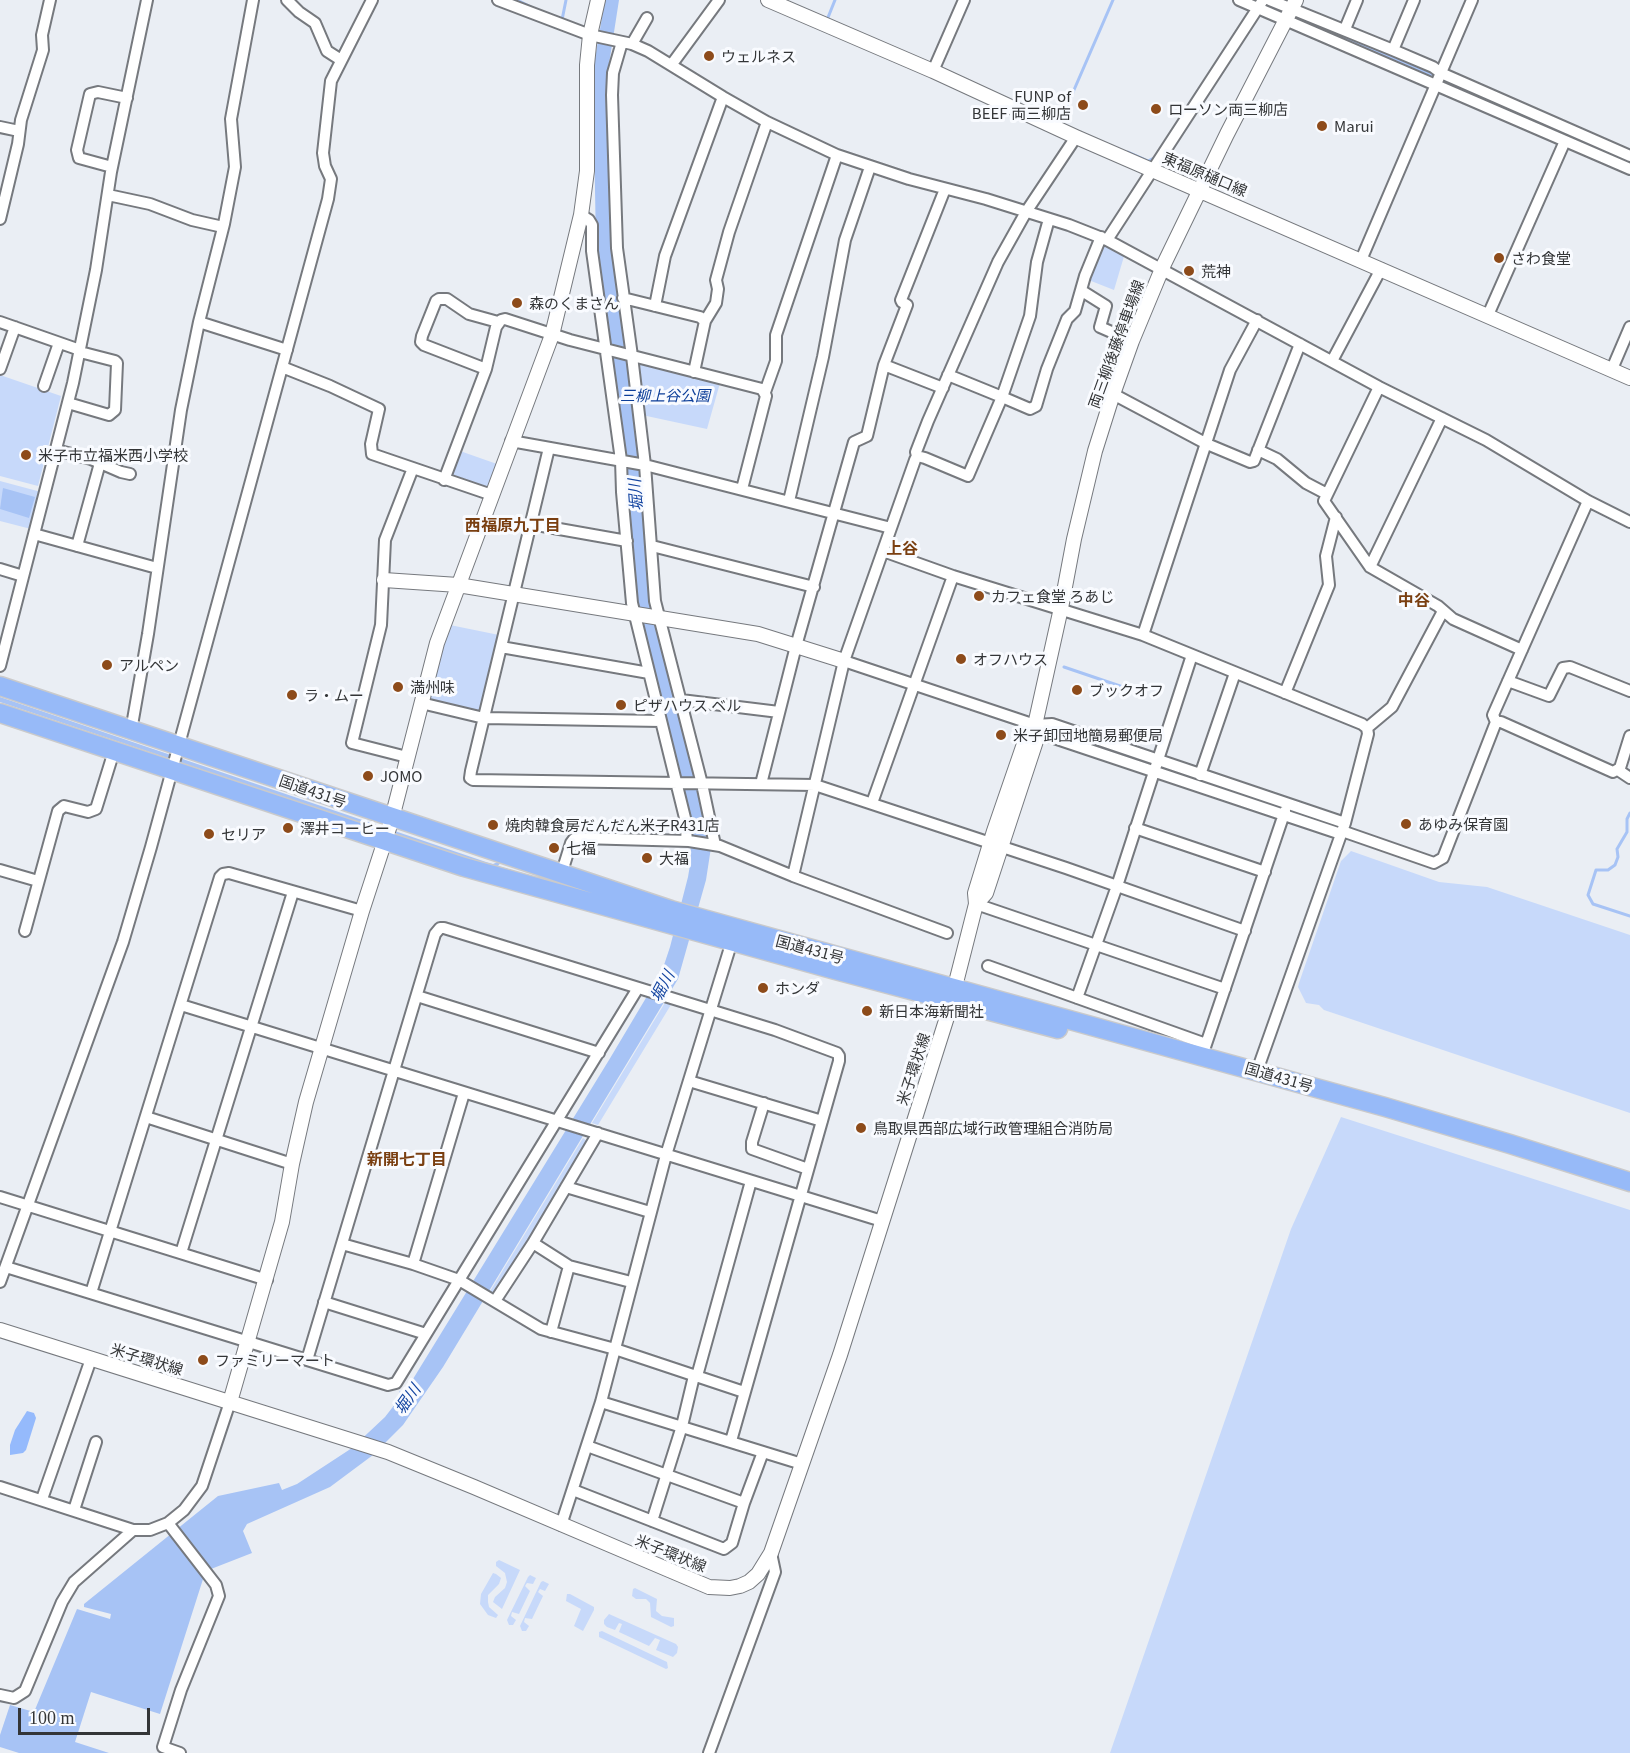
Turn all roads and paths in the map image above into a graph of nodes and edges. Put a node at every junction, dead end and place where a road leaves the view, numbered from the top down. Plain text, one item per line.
1 (50, 0) edge
2 (147, 0) edge
3 (253, 0) edge
4 (287, 0) edge
5 (372, 0) edge
6 (498, 0) edge
7 (598, 0) edge
8 (719, 0) edge
9 (768, 0) edge
10 (964, 0) edge
11 (1239, 0) edge
12 (1270, 0) edge
13 (1357, 0) edge
14 (1413, 0) edge
15 (1472, 0) edge
16 (1260, 5) edge
17 (1291, 11) edge
18 (647, 18) dead end
19 (1344, 29) junction
20 (590, 35) junction
21 (621, 42) junction
22 (1393, 50) junction
23 (341, 60) junction
24 (672, 64) junction
25 (933, 71) junction
26 (1441, 73) junction
27 (1436, 84) junction
28 (723, 97) junction
29 (127, 98) junction
30 (767, 122) junction
31 (0, 127) edge
32 (19, 131) junction
33 (1076, 137) junction
34 (1565, 141) junction
35 (837, 155) junction
36 (1630, 156) edge
37 (112, 166) junction
38 (870, 167) junction
39 (1153, 170) junction
40 (1630, 170) edge
41 (945, 189) junction
42 (1200, 190) junction
43 (108, 195) junction
44 (1026, 212) junction
45 (1, 213) edge
46 (581, 215) junction
47 (1048, 219) junction
48 (223, 227) junction
49 (1104, 238) junction
50 (1361, 260) junction
51 (1382, 269) junction
52 (1161, 270) junction
53 (1082, 291) junction
54 (623, 298) junction
55 (654, 306) junction
56 (1488, 315) junction
57 (1257, 320) junction
58 (705, 321) junction
59 (0, 322) edge
60 (199, 322) junction
61 (498, 322) junction
62 (15, 327) junction
63 (1630, 327) edge
64 (552, 335) junction
65 (1132, 341) junction
66 (59, 343) junction
67 (1300, 344) junction
68 (287, 350) junction
69 (80, 351) junction
70 (610, 351) junction
71 (631, 356) junction
72 (1332, 361) junction
73 (884, 365) junction
74 (282, 366) junction
75 (0, 369) edge
76 (486, 369) junction
77 (1612, 369) junction
78 (694, 372) junction
79 (948, 375) junction
80 (1630, 378) edge
81 (44, 386) dead end
82 (1379, 387) junction
83 (943, 388) junction
84 (765, 392) junction
85 (1113, 394) junction
86 (1002, 397) junction
87 (68, 403) junction
88 (1442, 418) junction
89 (512, 441) junction
90 (1206, 444) junction
91 (549, 448) junction
92 (56, 450) junction
93 (1258, 450) junction
94 (917, 456) junction
95 (621, 460) junction
96 (100, 463) junction
97 (645, 465) junction
98 (413, 468) junction
99 (130, 474) dead end
100 (444, 480) junction
101 (742, 489) junction
102 (1327, 494) junction
103 (492, 495) junction
104 (789, 501) junction
105 (1588, 501) junction
106 (834, 513) junction
107 (1336, 517) junction
108 (1630, 522) edge
109 (531, 524) junction
110 (891, 528) junction
111 (34, 534) junction
112 (627, 541) junction
113 (76, 546) junction
114 (652, 546) junction
115 (883, 551) junction
116 (1370, 567) junction
117 (157, 568) junction
118 (0, 569) edge
119 (23, 576) junction
120 (953, 576) junction
121 (384, 580) junction
122 (458, 585) junction
123 (814, 586) junction
124 (514, 594) junction
125 (1061, 608) junction
126 (1443, 611) junction
127 (634, 612) junction
128 (661, 618) junction
129 (1143, 634) junction
130 (796, 646) junction
131 (501, 647) junction
132 (1522, 650) junction
133 (1192, 655) junction
134 (844, 661) junction
135 (0, 666) edge
136 (1235, 672) junction
137 (649, 673) junction
138 (1508, 681) junction
139 (914, 685) junction
140 (0, 686) edge
141 (1630, 691) edge
142 (1285, 693) junction
143 (681, 700) junction
144 (420, 703) junction
145 (0, 712) edge
146 (779, 712) junction
147 (484, 718) junction
148 (661, 721) junction
149 (1496, 722) junction
150 (1035, 725) junction
151 (1367, 728) junction
152 (131, 730) junction
153 (1630, 736) edge
154 (178, 749) junction
155 (114, 751) junction
156 (407, 757) junction
157 (1155, 766) junction
158 (172, 768) junction
159 (1618, 771) junction
160 (1200, 775) junction
161 (1630, 778) edge
162 (676, 784) junction
163 (702, 784) junction
164 (761, 784) junction
165 (815, 785) junction
166 (872, 803) junction
167 (1286, 810) junction
168 (392, 820) junction
169 (1135, 828) junction
170 (1343, 829) junction
171 (386, 839) junction
172 (688, 841) junction
173 (714, 845) junction
174 (996, 845) junction
175 (0, 870) edge
176 (1264, 872) junction
177 (561, 875) junction
178 (793, 876) junction
179 (38, 881) junction
180 (1117, 886) junction
181 (293, 892) junction
182 (976, 904) junction
183 (362, 911) junction
184 (670, 917) junction
185 (701, 926) junction
186 (25, 931) dead end
187 (1245, 931) junction
188 (947, 933) dead end
189 (732, 941) junction
190 (1097, 944) junction
191 (988, 966) dead end
192 (642, 989) junction
193 (1225, 989) junction
194 (953, 994) junction
195 (417, 996) junction
196 (1077, 998) junction
197 (182, 1005) junction
198 (712, 1010) junction
199 (250, 1026) junction
200 (323, 1048) junction
201 (1204, 1050) junction
202 (599, 1053) junction
203 (393, 1071) junction
204 (1257, 1071) junction
205 (689, 1081) junction
206 (464, 1093) junction
207 (764, 1104) junction
208 (146, 1117) junction
209 (822, 1121) junction
210 (562, 1122) junction
211 (595, 1132) junction
212 (217, 1140) junction
213 (666, 1155) junction
214 (292, 1164) junction
215 (808, 1169) junction
216 (751, 1181) junction
217 (1630, 1182) edge
218 (566, 1187) junction
219 (1630, 1194) edge
220 (801, 1196) junction
221 (0, 1197) edge
222 (29, 1206) junction
223 (650, 1212) junction
224 (882, 1221) junction
225 (110, 1232) junction
226 (533, 1243) junction
227 (342, 1244) junction
228 (181, 1253) junction
229 (413, 1264) junction
230 (569, 1266) junction
231 (6, 1267) junction
232 (267, 1280) junction
233 (0, 1282) edge
234 (632, 1282) junction
235 (463, 1283) junction
236 (91, 1293) junction
237 (491, 1299) junction
238 (324, 1302) junction
239 (0, 1330) edge
240 (551, 1332) junction
241 (426, 1334) junction
242 (248, 1342) junction
243 (615, 1349) junction
244 (91, 1359) junction
245 (307, 1360) junction
246 (696, 1376) junction
247 (744, 1392) junction
248 (230, 1402) junction
249 (601, 1402) junction
250 (682, 1426) junction
251 (731, 1441) junction
252 (96, 1442) dead end
253 (587, 1446) junction
254 (763, 1452) junction
255 (802, 1464) junction
256 (668, 1474) junction
257 (0, 1487) edge
258 (573, 1490) junction
259 (42, 1499) junction
260 (744, 1503) junction
261 (74, 1510) junction
262 (652, 1521) junction
263 (561, 1525) junction
264 (171, 1527) junction
265 (133, 1530) junction
266 (771, 1553) junction
267 (0, 1695) edge
268 (180, 1753) edge
269 (709, 1753) edge

1 - 32 street
2 - 29 street
3 - 48 street
4 - 23 street
5 - 23 street
6 - 20 street
7 - 20 main road
8 - 24 street
9 - 25 main road, 東福原樋口線
10 - 25 street
11 - 16 street
12 - 17 street
13 - 19 street
14 - 22 street
15 - 26 street
16 - 17 street
16 - 39 street
17 - 19 street
17 - 27 street
17 - 42 main road, 両三柳後藤停車場線
18 - 21 street
19 - 22 street
20 - 21 street
20 - 46 main road
21 - 24 street
21 - 54 street
22 - 26 street
23 - 68 street
24 - 28 street
25 - 33 main road, 東福原樋口線
26 - 27 street
26 - 36 street
27 - 34 street
27 - 50 street
28 - 30 street
28 - 55 street
29 - 37 street
29 - 37 street
30 - 35 street
30 - 58 street
31 - 32 street
32 - 45 street
33 - 39 main road, 東福原樋口線
33 - 44 street
34 - 40 street
34 - 56 street
35 - 38 street
35 - 84 street
37 - 43 street
38 - 41 street
38 - 104 street
39 - 42 main road, 東福原樋口線
39 - 49 street
41 - 44 street
41 - 73 street
42 - 50 main road, 東福原樋口線
42 - 52 main road, 両三柳後藤停車場線
43 - 48 street
43 - 69 street
44 - 47 street
44 - 79 street
46 - 64 main road
46 - 70 street
47 - 49 street
47 - 86 street
48 - 60 street
49 - 52 street
49 - 53 street
50 - 51 main road, 東福原樋口線
51 - 56 main road, 東福原樋口線
51 - 72 street
52 - 57 street
52 - 65 main road, 両三柳後藤停車場線
53 - 65 street
53 - 86 street
54 - 55 street
54 - 71 street
55 - 58 street
56 - 77 main road, 東福原樋口線
57 - 67 street
57 - 90 street
58 - 78 street
59 - 62 street
60 - 68 street
60 - 117 street
61 - 64 street
61 - 76 street
61 - 76 street
62 - 66 street
62 - 75 street
63 - 77 street
64 - 70 street
64 - 89 main road
65 - 85 main road, 両三柳後藤停車場線
66 - 69 street
66 - 81 street
67 - 72 street
67 - 93 street
68 - 74 street
69 - 87 street
69 - 87 street
70 - 71 street
70 - 95 street
71 - 78 street
71 - 97 street
72 - 82 street
73 - 83 street
73 - 106 street
74 - 98 street
74 - 154 street
76 - 100 street
77 - 80 main road, 東福原樋口線
78 - 84 street
79 - 83 street
79 - 86 street
82 - 88 street
82 - 102 street
83 - 94 street
84 - 101 street
85 - 90 street
85 - 125 main road, 両三柳後藤停車場線
86 - 94 street
87 - 92 street
88 - 105 street
88 - 116 street
89 - 91 street
89 - 103 main road
90 - 93 street
90 - 129 street
91 - 95 street
91 - 109 street
92 - 96 street
92 - 111 street
93 - 102 street
94 - 110 street
95 - 97 street
95 - 112 street
96 - 99 street
96 - 113 street
97 - 101 street
97 - 114 street
98 - 100 street
98 - 121 street
100 - 103 street
101 - 104 street
102 - 107 street
103 - 122 main road
104 - 106 street
105 - 108 street
105 - 132 street
106 - 110 street
106 - 123 street
107 - 116 street
107 - 142 street
109 - 112 street
109 - 124 street
110 - 115 street
111 - 113 street
111 - 119 street
112 - 127 street
113 - 117 street
114 - 123 street
114 - 128 street
115 - 120 street
115 - 134 street
116 - 126 street
117 - 152 street
118 - 119 street
119 - 135 street
120 - 125 street
120 - 139 street
121 - 122 main road
121 - 156 street
122 - 124 main road
122 - 144 main road
123 - 130 street
124 - 127 main road
124 - 131 street
125 - 129 street
125 - 150 main road, 両三柳後藤停車場線
126 - 132 street
126 - 151 street
127 - 128 main road
127 - 137 street
128 - 130 main road
128 - 143 street
129 - 133 street
130 - 134 main road
130 - 146 street
131 - 137 street
131 - 147 street
132 - 138 street
133 - 136 street
133 - 157 street
134 - 139 street
134 - 165 street
136 - 142 street
136 - 160 street
137 - 148 street
138 - 141 street
138 - 149 street
139 - 150 street
139 - 166 street
140 - 152 highway, 国道431号
142 - 151 street
143 - 146 street
143 - 163 street
144 - 147 street
144 - 156 main road
145 - 155 highway, 国道431号
146 - 164 street
147 - 148 street
147 - 162 street
148 - 162 street
149 - 159 street
149 - 170 street
150 - 157 street
150 - 174 main road, 両三柳後藤停車場線
151 - 170 street
152 - 154 highway, 国道431号
153 - 159 street
154 - 158 street
154 - 168 highway, 国道431号
155 - 158 highway, 国道431号
155 - 179 street
156 - 168 main road
157 - 160 street
157 - 167 street
157 - 169 street
158 - 171 highway, 国道431号
158 - 222 street
159 - 161 street
160 - 167 street
162 - 163 street
162 - 172 street
163 - 164 street
163 - 173 street
164 - 165 street
165 - 166 street
165 - 178 street
166 - 174 street
167 - 170 street
167 - 176 street
168 - 171 main road
168 - 177 highway, 国道431号
169 - 176 street
169 - 180 street
170 - 204 street
171 - 183 main road
171 - 184 highway, 国道431号
172 - 173 street
172 - 177 street
173 - 178 street
174 - 180 street
174 - 182 main road, 両三柳後藤停車場線
175 - 179 street
176 - 187 street
177 - 184 highway, 国道431号
178 - 188 street
179 - 186 street
180 - 187 street
180 - 190 street
181 - 183 street
181 - 197 street
181 - 199 street
182 - 190 street
182 - 194 main road, 両三柳後藤停車場線
183 - 200 main road
184 - 185 highway, 国道431号
185 - 189 highway, 国道431号
185 - 194 highway, 国道431号
187 - 193 street
189 - 194 highway, 国道431号
189 - 198 street
190 - 193 street
190 - 196 street
191 - 196 street
192 - 195 street
192 - 198 street
192 - 202 street
193 - 201 street
194 - 201 highway, 国道431号
194 - 219 highway, 国道431号
194 - 224 main road, 米子環状線
195 - 202 street
195 - 203 street
196 - 201 street
197 - 199 street
197 - 208 street
198 - 205 street
198 - 209 street
199 - 200 street
199 - 212 street
200 - 203 street
200 - 214 main road
201 - 204 highway, 国道431号
202 - 210 street
203 - 206 street
203 - 227 street
204 - 217 highway, 国道431号
205 - 207 street
205 - 213 street
206 - 210 street
206 - 229 street
207 - 209 street
207 - 215 street
208 - 212 street
208 - 225 street
209 - 215 street
210 - 211 street
210 - 235 street
211 - 213 street
211 - 218 street
212 - 214 street
212 - 228 street
213 - 216 street
213 - 223 street
214 - 232 main road
215 - 220 street
216 - 220 street
216 - 246 street
218 - 223 street
218 - 226 street
220 - 224 street
220 - 247 street
221 - 222 street
222 - 225 street
222 - 231 street
223 - 234 street
224 - 255 main road, 米子環状線
225 - 228 street
225 - 236 street
226 - 230 street
226 - 237 street
227 - 229 street
227 - 238 street
228 - 232 street
229 - 235 street
230 - 234 street
230 - 240 street
231 - 233 street
231 - 236 street
232 - 242 main road
234 - 243 street
235 - 237 street
235 - 241 street
236 - 242 street
237 - 240 street
238 - 241 street
238 - 245 street
239 - 244 main road, 米子環状線
240 - 243 street
241 - 245 street
242 - 245 street
242 - 248 main road
243 - 246 street
243 - 249 street
244 - 248 main road, 米子環状線
244 - 259 street
246 - 247 street
246 - 250 street
247 - 251 street
248 - 263 main road, 米子環状線
248 - 264 street
249 - 250 street
249 - 253 street
250 - 251 street
250 - 256 street
251 - 254 street
252 - 261 street
253 - 256 street
253 - 258 street
254 - 255 street
254 - 260 street
255 - 266 main road, 米子環状線
256 - 260 street
256 - 262 street
257 - 259 street
258 - 262 street
258 - 263 street
259 - 261 street
260 - 262 street
261 - 265 street
263 - 266 main road, 米子環状線
264 - 265 street
264 - 268 street
265 - 267 street
266 - 269 street

